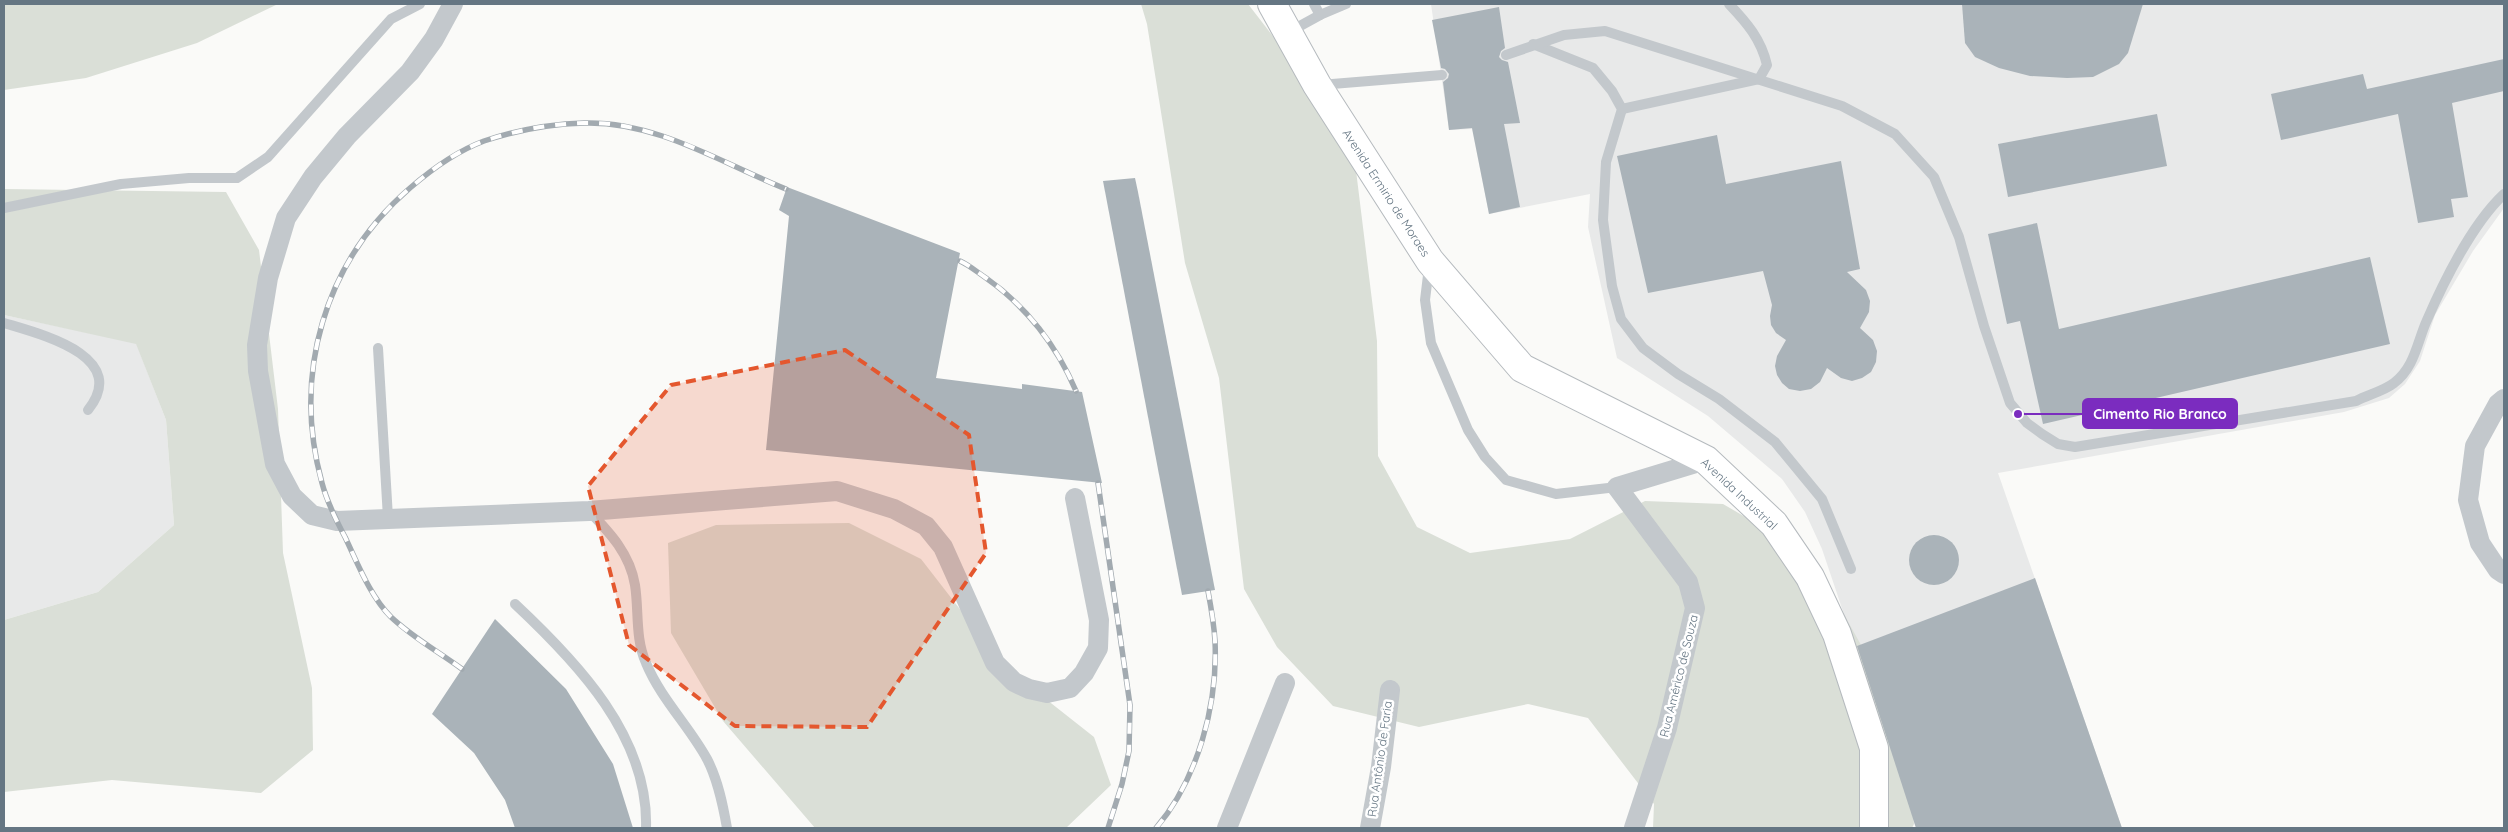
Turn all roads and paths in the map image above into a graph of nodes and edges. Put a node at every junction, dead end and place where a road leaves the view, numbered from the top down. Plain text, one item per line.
1 (420, 4) edge
2 (453, 4) edge
3 (1272, 4) edge
4 (1314, 4) edge
5 (1346, 4) edge
6 (1729, 4) edge
7 (1320, 14) junction
8 (1288, 33) junction
9 (1533, 44) junction
10 (1506, 55) dead end
11 (1442, 75) dead end
12 (1759, 79) junction
13 (1317, 85) junction
14 (1622, 109) junction
15 (2504, 194) edge
16 (4, 208) edge
17 (1430, 261) junction
18 (4, 323) edge
19 (378, 348) dead end
20 (1522, 368) joint
21 (2504, 399) edge
22 (88, 410) dead end
23 (1706, 460) junction
24 (1616, 487) junction
25 (1074, 498) dead end
26 (589, 511) junction
27 (388, 518) junction
28 (1851, 568) dead end
29 (2504, 574) edge
30 (515, 604) dead end
31 (1285, 682) dead end
32 (1390, 690) dead end
33 (646, 828) edge
34 (727, 828) edge
35 (1227, 828) edge
36 (1370, 828) edge
37 (1634, 828) edge
38 (1874, 828) edge

1 - 16 lane
2 - 27 street
3 - 8 main road, Avenida Ermirio de Moraes
4 - 7 lane
5 - 7 lane
6 - 12 lane
7 - 8 lane
8 - 13 main road, Avenida Ermirio de Moraes
9 - 10 lane
9 - 12 lane
9 - 14 lane
11 - 13 lane
12 - 14 lane
12 - 15 lane
13 - 17 main road, Avenida Ermirio de Moraes
14 - 28 lane
17 - 20 main road, Avenida Ermirio de Moraes
17 - 24 lane
18 - 22 lane
19 - 27 lane
20 - 23 main road, Avenida Industrial
21 - 29 street
23 - 24 street
23 - 38 main road, Avenida Industrial
24 - 37 street, Rua Américo de Souza
25 - 26 street
26 - 27 street
26 - 34 lane
30 - 33 lane
31 - 35 street
32 - 36 street, Rua Antônio de Faria

